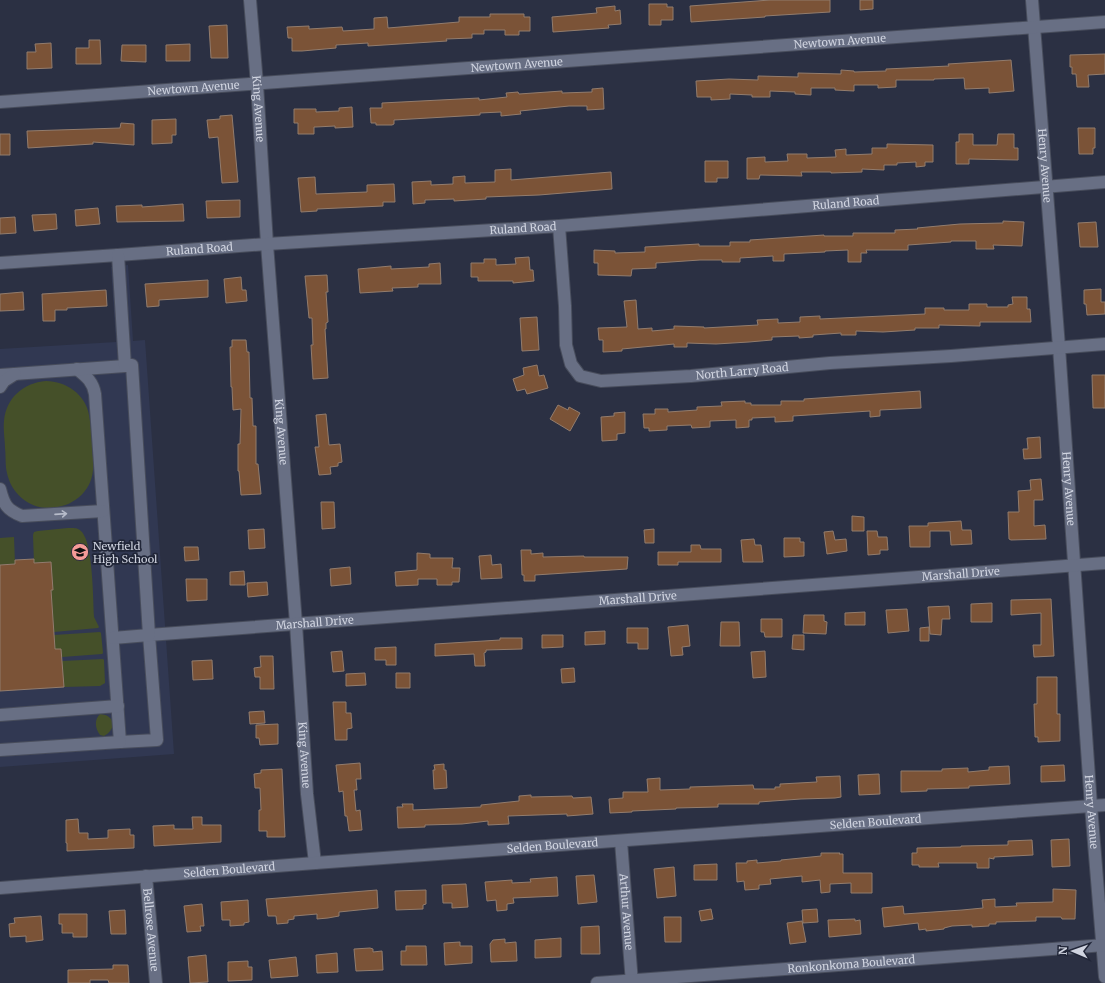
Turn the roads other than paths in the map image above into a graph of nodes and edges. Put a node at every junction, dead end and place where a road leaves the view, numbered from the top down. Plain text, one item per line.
1 (250, 0) edge
2 (1032, 0) edge
3 (1105, 22) edge
4 (1034, 27) junction
5 (257, 84) junction
6 (0, 102) edge
7 (1105, 182) edge
8 (1046, 186) junction
9 (559, 226) junction
10 (267, 244) junction
11 (118, 255) junction
12 (0, 263) edge
13 (1105, 344) edge
14 (1059, 347) junction
15 (125, 366) junction
16 (77, 369) junction
17 (15, 374) junction
18 (0, 375) edge
19 (0, 387) edge
20 (0, 488) edge
21 (103, 511) junction
22 (1105, 563) edge
23 (1074, 565) junction
24 (296, 624) junction
25 (149, 635) junction
26 (113, 638) junction
27 (118, 706) junction
28 (0, 714) edge
29 (120, 742) junction
30 (0, 750) edge
31 (1105, 805) edge
32 (1091, 806) junction
33 (621, 841) junction
34 (315, 863) junction
35 (146, 876) junction
36 (0, 888) edge
37 (1104, 945) edge
38 (1105, 977) edge
39 (632, 982) edge
40 (156, 983) edge
41 (597, 983) edge

1 - 5 street, King Avenue
2 - 4 street, Henry Avenue
3 - 4 street, Newtown Avenue
4 - 5 street, Newtown Avenue
4 - 8 street, Henry Avenue
5 - 6 street, Newtown Avenue
5 - 10 street, King Avenue
7 - 8 street, Ruland Road
8 - 9 street, Ruland Road
8 - 14 street, Henry Avenue
9 - 10 street, Ruland Road
9 - 14 street, North Larry Road
10 - 11 street, Ruland Road
10 - 24 street, King Avenue
11 - 12 street, Ruland Road
11 - 15 street
13 - 14 street, North Larry Road
14 - 23 street, Henry Avenue
15 - 16 street
15 - 25 street
16 - 17 street
16 - 21 street
17 - 18 street
17 - 19 street
20 -> 21 street
21 - 26 street
22 - 23 street, Marshall Drive
23 - 24 street, Marshall Drive
23 - 32 street, Henry Avenue
24 - 25 street, Marshall Drive
24 - 34 street, King Avenue
25 - 26 street, Marshall Drive
25 - 29 street
26 - 27 street
27 - 28 street
27 - 29 street
29 - 30 street
31 - 32 street, Selden Boulevard
32 - 33 street, Selden Boulevard
32 - 37 street, Henry Avenue
33 - 34 street, Selden Boulevard
33 - 39 street, Arthur Avenue
34 - 35 street, Selden Boulevard
35 - 36 street, Selden Boulevard
35 - 40 street, Bellrose Avenue
37 - 38 street, Henry Avenue
37 - 39 street, Ronkonkoma Boulevard
39 - 41 street, Ronkonkoma Boulevard

